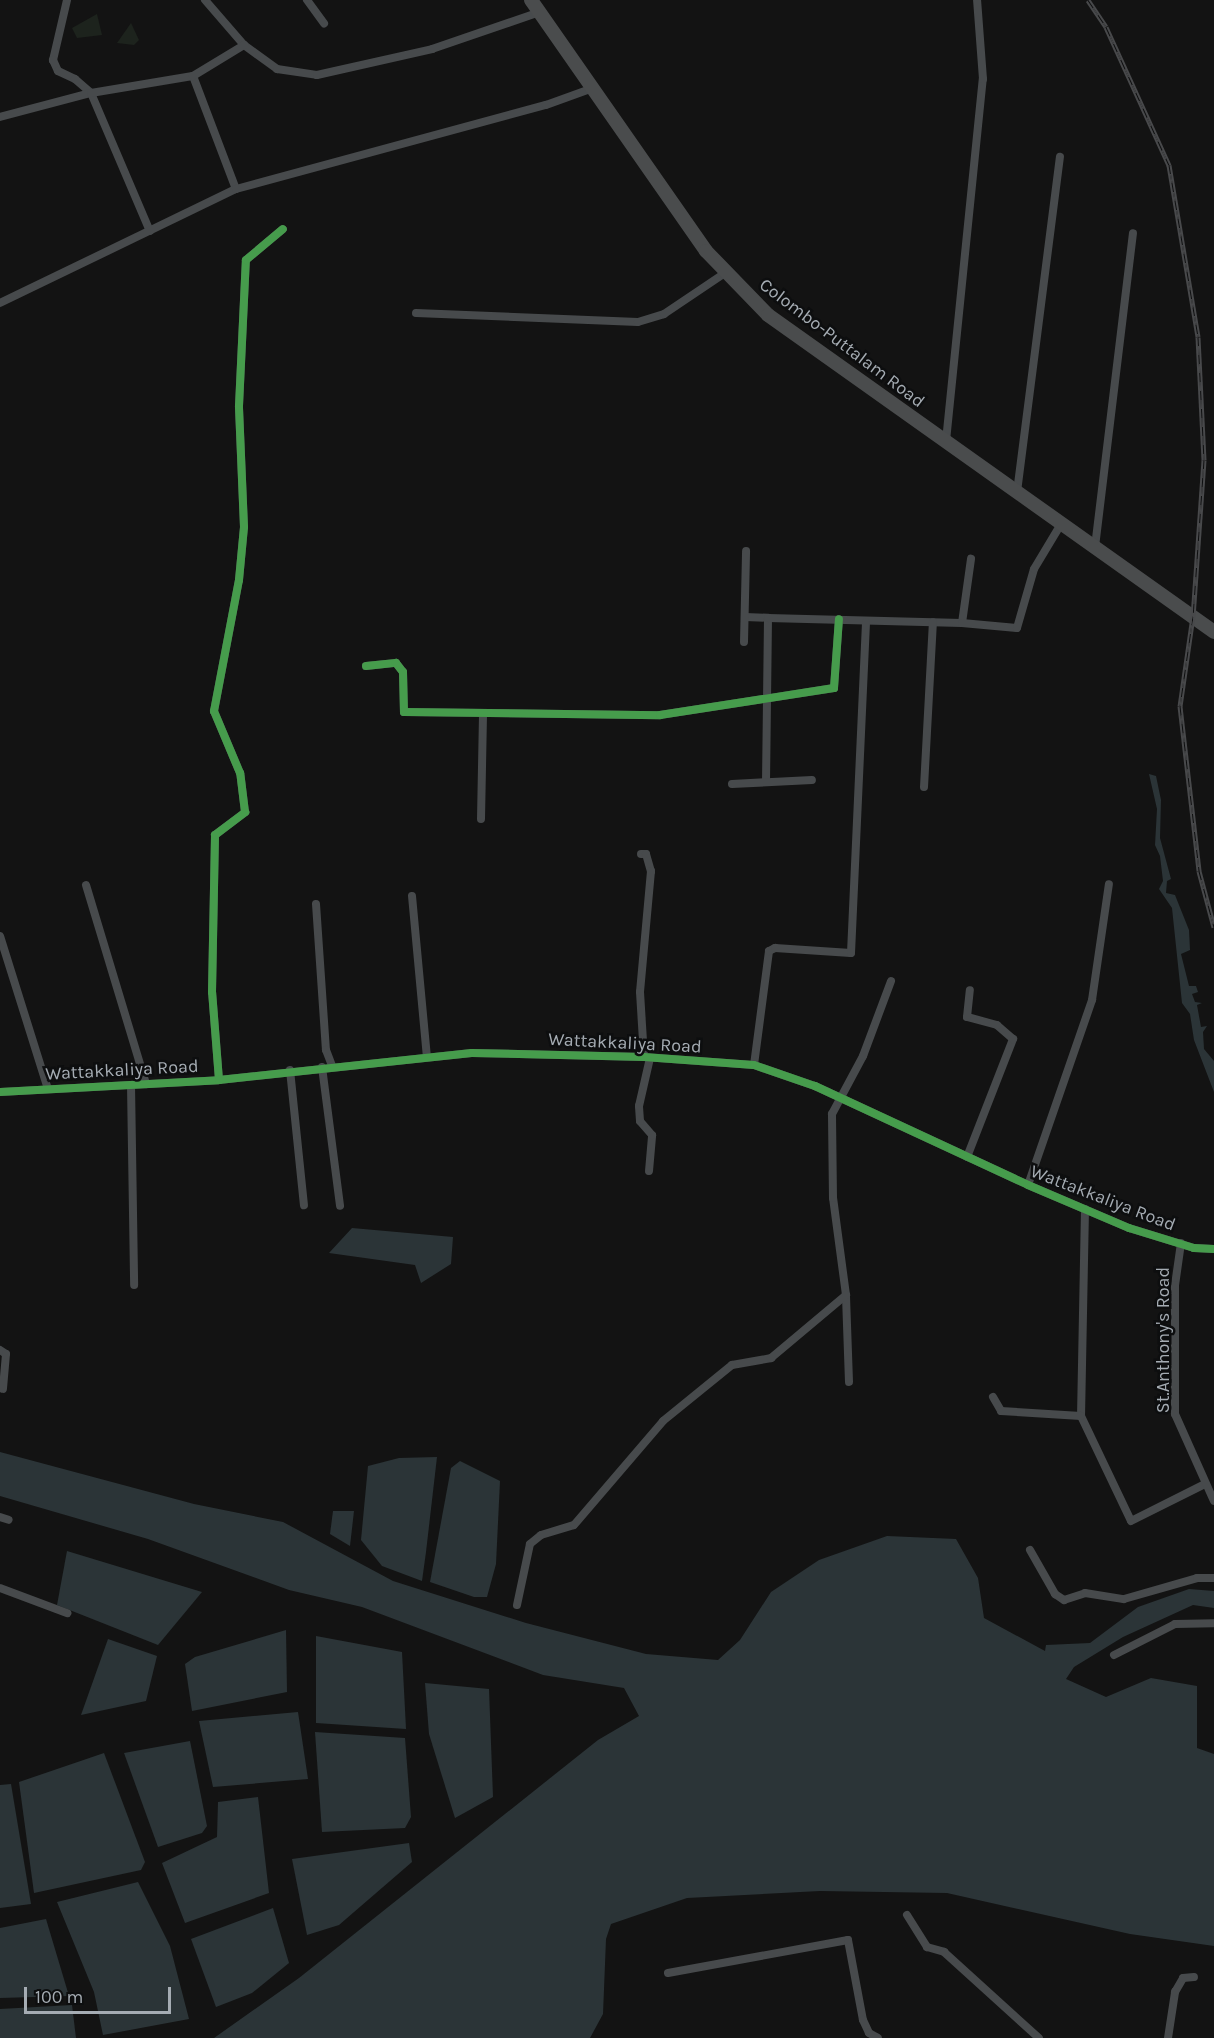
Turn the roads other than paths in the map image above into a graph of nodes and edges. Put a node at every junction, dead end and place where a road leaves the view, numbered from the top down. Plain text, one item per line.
1 (67, 0) edge
2 (205, 0) edge
3 (307, 0) edge
4 (531, 0) edge
5 (977, 0) edge
6 (540, 12) junction
7 (324, 23) dead end
8 (244, 45) junction
9 (193, 76) junction
10 (592, 88) junction
11 (91, 93) junction
12 (0, 117) edge
13 (1060, 157) dead end
14 (236, 189) junction
15 (283, 229) dead end
16 (150, 231) junction
17 (1133, 233) dead end
18 (725, 273) junction
19 (0, 303) edge
20 (416, 313) dead end
21 (945, 443) junction
22 (1017, 492) junction
23 (1061, 524) junction
24 (1095, 547) junction
25 (746, 551) dead end
26 (971, 559) dead end
27 (745, 617) junction
28 (768, 618) junction
29 (839, 619) junction
30 (866, 622) junction
31 (933, 622) junction
32 (962, 622) junction
33 (1214, 632) edge
34 (744, 642) dead end
35 (366, 666) dead end
36 (767, 700) junction
37 (483, 714) junction
38 (812, 780) dead end
39 (766, 783) junction
40 (732, 784) dead end
41 (924, 787) dead end
42 (481, 819) dead end
43 (641, 854) dead end
44 (1109, 884) dead end
45 (86, 885) dead end
46 (411, 896) dead end
47 (316, 904) dead end
48 (0, 936) edge
49 (891, 981) dead end
50 (970, 990) dead end
51 (428, 1057) junction
52 (647, 1058) junction
53 (754, 1065) junction
54 (332, 1066) junction
55 (322, 1067) junction
56 (290, 1070) junction
57 (219, 1080) junction
58 (146, 1084) junction
59 (131, 1085) junction
60 (48, 1089) junction
61 (0, 1092) edge
62 (841, 1099) junction
63 (967, 1157) junction
64 (649, 1171) dead end
65 (1028, 1185) junction
66 (304, 1205) dead end
67 (340, 1206) dead end
68 (1085, 1209) junction
69 (1181, 1244) junction
70 (1214, 1249) edge
71 (134, 1285) dead end
72 (846, 1295) junction
73 (0, 1350) edge
74 (849, 1382) dead end
75 (3, 1389) dead end
76 (993, 1397) dead end
77 (1082, 1416) junction
78 (1205, 1484) junction
79 (1214, 1501) edge
80 (0, 1517) edge
81 (9, 1520) dead end
82 (1030, 1550) dead end
83 (1214, 1578) edge
84 (0, 1588) edge
85 (517, 1605) dead end
86 (67, 1613) dead end
87 (1214, 1623) edge
88 (1114, 1655) dead end
89 (907, 1915) dead end
90 (668, 1973) dead end
91 (1194, 1977) dead end
92 (878, 2038) edge
93 (1039, 2038) edge
94 (1168, 2038) edge

1 - 11 street
2 - 8 street
3 - 7 street
4 - 6 highway, Colombo-Puttalam Road
5 - 21 street
6 - 8 street
6 - 10 highway, Colombo-Puttalam Road
8 - 9 street
9 - 11 street
9 - 14 street
10 - 14 street
10 - 18 highway, Colombo-Puttalam Road
11 - 12 street
11 - 16 street
13 - 22 street
14 - 16 street
15 - 57 street
16 - 19 street
17 - 24 street
18 - 20 street
18 - 21 highway, Colombo-Puttalam Road
21 - 22 highway, Colombo-Puttalam Road
22 - 23 highway, Colombo-Puttalam Road
23 - 24 highway, Colombo-Puttalam Road
23 - 32 street
24 - 33 highway, Colombo-Puttalam Road
25 - 27 street
26 - 32 street
27 - 28 street
27 - 34 street
28 - 29 street
28 - 36 street
29 - 30 street
29 - 36 street
30 - 31 street
30 - 53 street
31 - 32 street
31 - 41 street
35 - 37 street
36 - 37 street
36 - 39 street
37 - 42 street
38 - 39 street
39 - 40 street
43 - 52 street
44 - 65 street
45 - 58 street
46 - 51 street
47 - 54 street
48 - 60 street
49 - 62 street
50 - 63 street
51 - 52 street, Wattakkaliya Road
51 - 54 street, Wattakkaliya Road
52 - 53 street, Wattakkaliya Road
52 - 64 street
53 - 62 street, Wattakkaliya Road
54 - 55 street, Wattakkaliya Road
55 - 56 street, Wattakkaliya Road
55 - 67 street
56 - 57 street, Wattakkaliya Road
56 - 66 street
57 - 58 street, Wattakkaliya Road
58 - 59 street, Wattakkaliya Road
59 - 60 street, Wattakkaliya Road
59 - 71 street, Wattakkaliya Road
60 - 61 street, Wattakkaliya Road
62 - 63 street, Wattakkaliya Road
62 - 72 street
63 - 65 street, Wattakkaliya Road
65 - 68 street, Wattakkaliya Road
68 - 69 street, Wattakkaliya Road
68 - 77 street
69 - 70 street, Wattakkaliya Road
69 - 78 street, St.Anthony's Road
72 - 74 street
72 - 85 street
73 - 75 street
76 - 77 street
77 - 78 street
78 - 79 street, St.Anthony's Road
80 - 81 street
82 - 83 street
84 - 86 street
87 - 88 street
89 - 93 street
90 - 92 street
91 - 94 street

